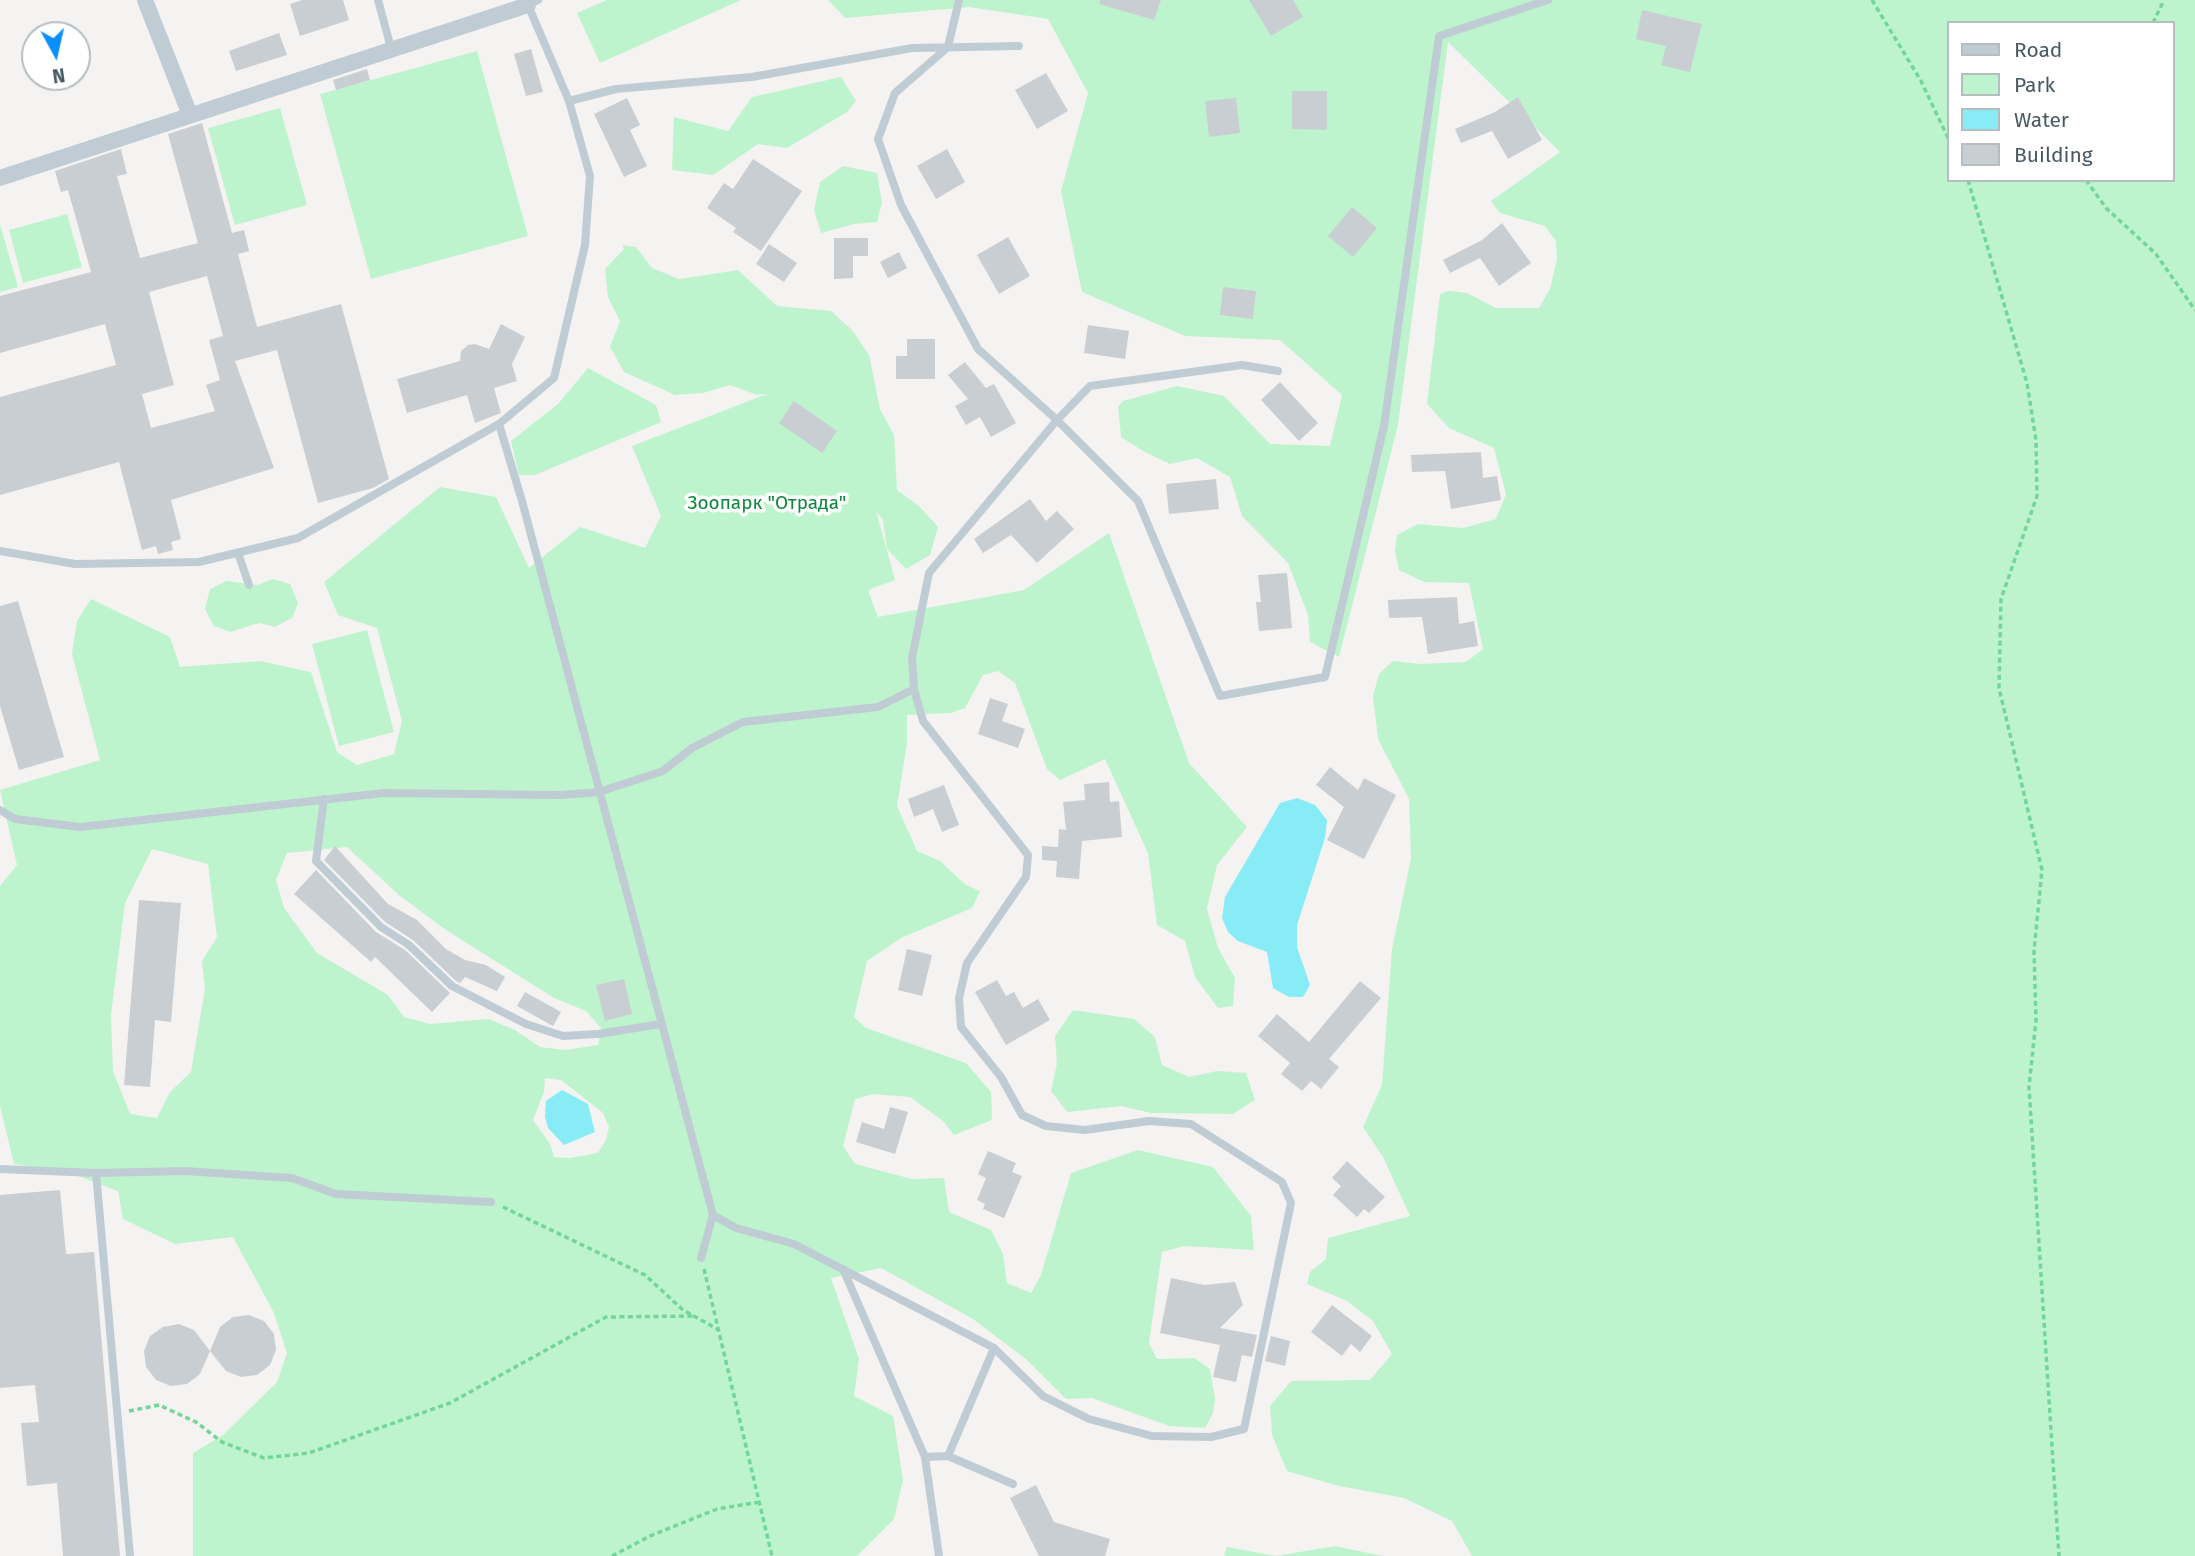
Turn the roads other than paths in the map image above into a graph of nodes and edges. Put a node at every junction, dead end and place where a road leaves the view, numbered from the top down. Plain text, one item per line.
1 (145, 0) edge
2 (378, 0) edge
3 (959, 0) edge
4 (1548, 0) edge
5 (531, 2) edge
6 (1019, 46) dead end
7 (947, 47) junction
8 (391, 48) junction
9 (569, 101) junction
10 (190, 115) junction
11 (0, 178) edge
12 (1278, 371) dead end
13 (1057, 420) junction
14 (499, 424) junction
15 (0, 551) edge
16 (237, 553) junction
17 (249, 585) dead end
18 (914, 689) junction
19 (599, 792) junction
20 (324, 799) junction
21 (0, 810) edge
22 (662, 1024) junction
23 (0, 1169) edge
24 (96, 1174) junction
25 (491, 1202) road end
26 (713, 1215) junction
27 (701, 1258) road end
28 (843, 1269) junction
29 (994, 1348) junction
30 (948, 1456) junction
31 (925, 1457) junction
32 (1013, 1484) dead end
33 (131, 1556) edge
34 (939, 1556) edge

1 - 10 street
2 - 8 lane
3 - 7 lane
4 - 13 lane
5 - 8 street
5 - 9 lane
6 - 7 lane
7 - 9 lane
7 - 13 lane
8 - 10 street
9 - 14 lane
10 - 11 street
12 - 13 lane
13 - 18 lane
14 - 16 lane
14 - 19 lane
15 - 16 lane
16 - 17 lane
18 - 19 lane
18 - 29 lane
19 - 20 lane
19 - 22 lane
20 - 21 lane
20 - 22 lane
22 - 26 lane
23 - 24 lane
24 - 25 lane
24 - 33 lane
26 - 27 lane
26 - 28 lane
28 - 29 lane
28 - 31 lane
29 - 30 lane
30 - 31 lane
30 - 32 lane
31 - 34 lane

